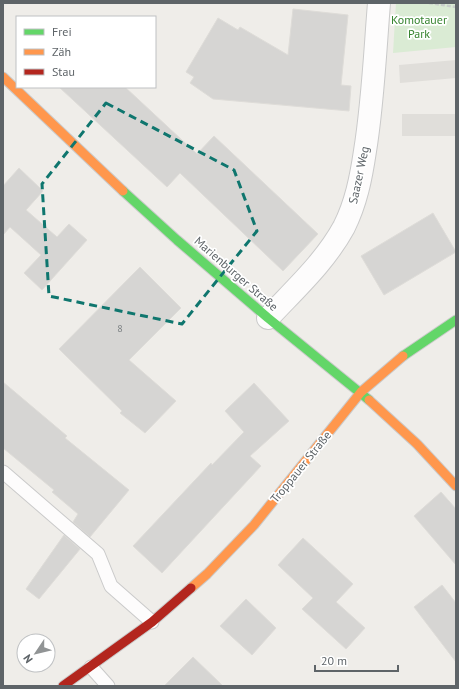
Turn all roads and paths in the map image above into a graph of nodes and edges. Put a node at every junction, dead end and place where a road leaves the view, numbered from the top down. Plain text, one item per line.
1 (379, 3) edge
2 (429, 3) edge
3 (456, 7) edge
4 (3, 77) edge
5 (268, 318) junction
6 (456, 320) edge
7 (361, 392) junction
8 (3, 472) edge
9 (456, 486) edge
10 (152, 622) junction
11 (91, 667) junction
12 (63, 686) edge
13 (108, 686) edge

1 - 5 street, Saazer Weg
2 - 3 path
4 - 5 street, Marienburger Straße
5 - 7 street, Marienburger Straße
6 - 7 street, Troppauer Straße
7 - 9 street, Marienburger Straße
7 - 10 street, Troppauer Straße
8 - 10 lane
10 - 11 street, Troppauer Straße
11 - 12 street, Troppauer Straße
11 - 13 lane

